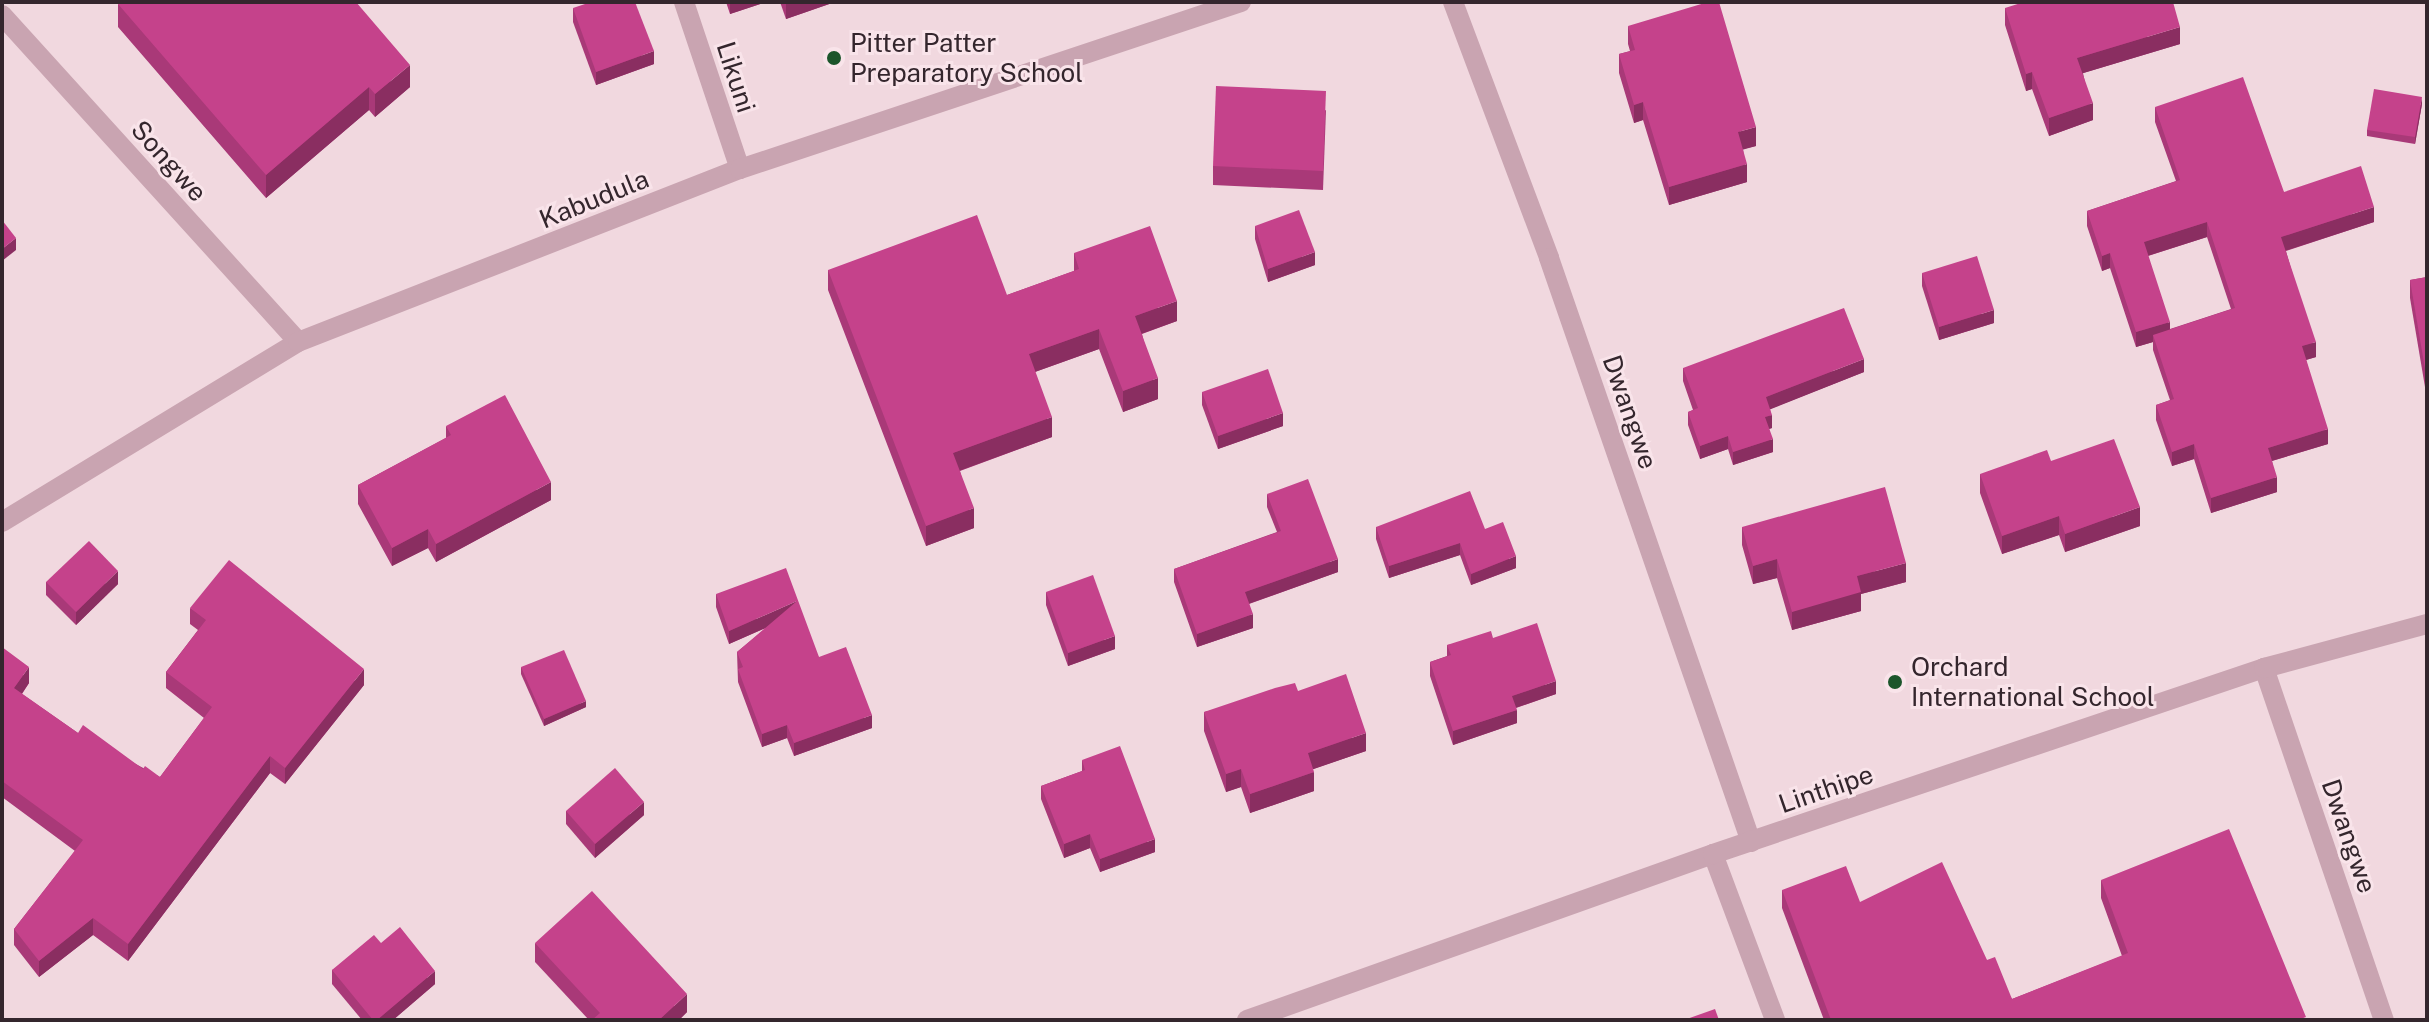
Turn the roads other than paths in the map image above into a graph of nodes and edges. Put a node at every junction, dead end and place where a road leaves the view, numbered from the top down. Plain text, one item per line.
1 (684, 2) edge
2 (1241, 2) edge
3 (1453, 2) edge
4 (2, 15) edge
5 (740, 169) junction
6 (298, 342) junction
7 (2, 522) edge
8 (2427, 624) edge
9 (2264, 668) junction
10 (1751, 842) junction
11 (1713, 854) junction
12 (1247, 1020) edge
13 (1775, 1020) edge
14 (2384, 1020) edge

1 - 5 street, Likuni
2 - 5 street, Kabudula
3 - 10 street, Dwangwe
4 - 6 street, Songwe
5 - 6 street, Kabudula
6 - 7 street, Kabudula
8 - 9 street, Linthipe
9 - 10 street, Linthipe
9 - 14 street, Dwangwe
10 - 11 street, Linthipe
11 - 12 street, Linthipe
11 - 13 street

